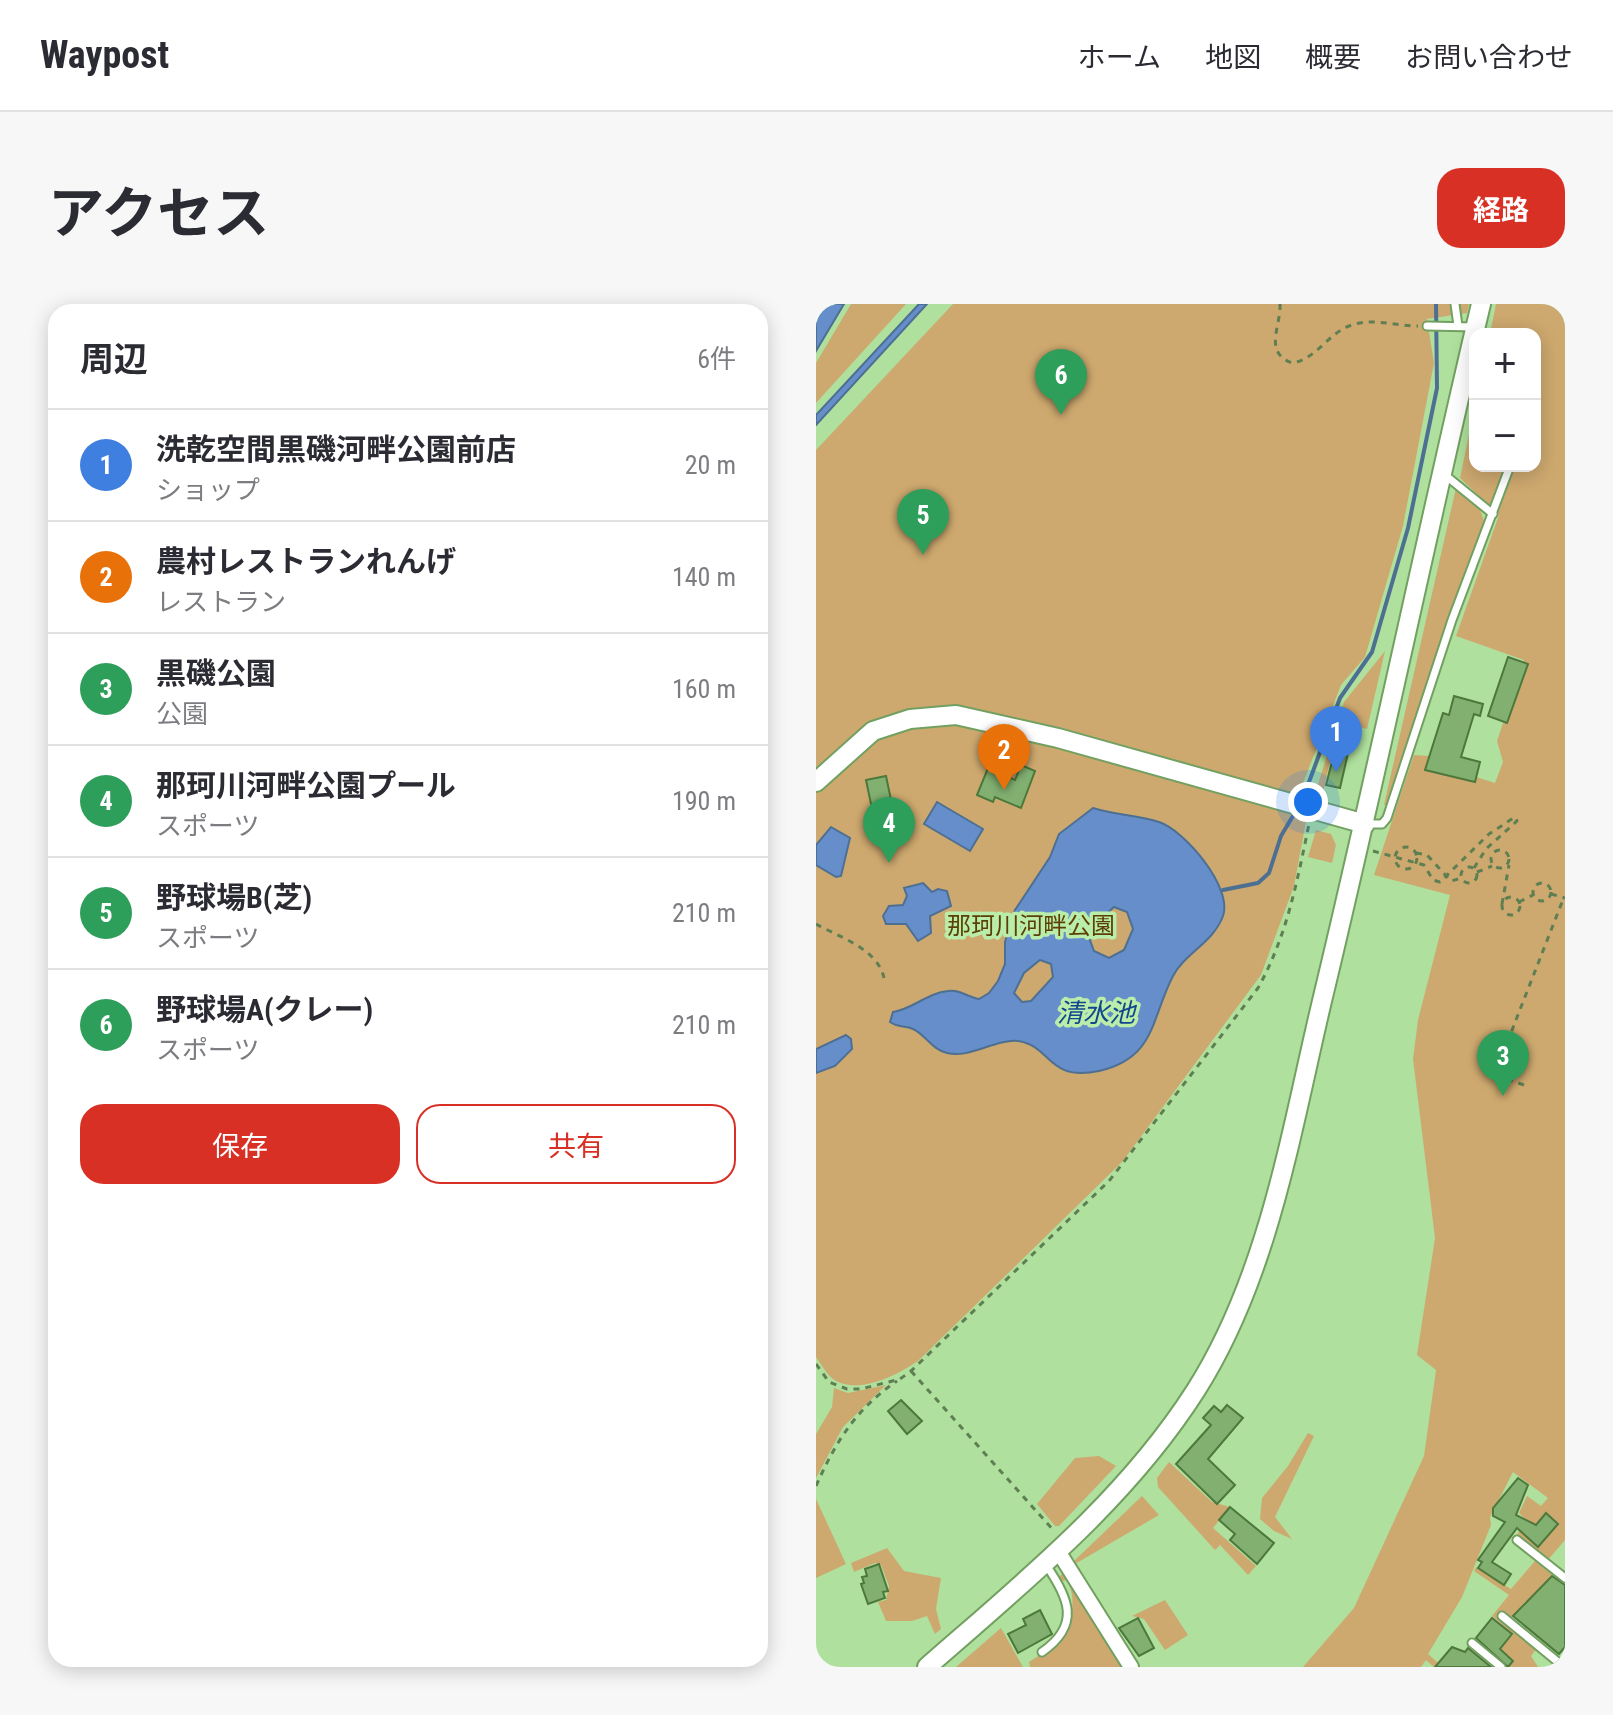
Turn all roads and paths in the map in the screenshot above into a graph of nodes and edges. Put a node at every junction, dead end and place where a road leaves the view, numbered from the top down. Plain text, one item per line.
1 (1280, 304) edge
2 (1455, 304) edge
3 (1481, 304) edge
4 (1427, 326) joint
5 (1467, 328) edge
6 (1508, 472) edge
7 (1443, 473) junction
8 (1493, 514) junction
9 (816, 782) edge
10 (1312, 809) junction
11 (1365, 824) junction
12 (1359, 848) junction
13 (1416, 853) junction
14 (1395, 857) junction
15 (1508, 864) junction
16 (1493, 865) junction
17 (1476, 870) junction
18 (1462, 878) junction
19 (1551, 894) junction
20 (1533, 895) junction
21 (1564, 898) edge
22 (1519, 902) junction
23 (1502, 904) junction
24 (816, 924) edge
25 (884, 978) dead end
26 (1524, 1085) dead end
27 (816, 1364) edge
28 (911, 1371) junction
29 (900, 1379) junction
30 (816, 1486) edge
31 (1517, 1540) dead end
32 (1056, 1553) junction
33 (1565, 1578) edge
34 (1502, 1616) dead end
35 (1472, 1643) dead end
36 (1042, 1652) dead end
37 (927, 1667) edge
38 (1131, 1667) edge
39 (1501, 1667) edge
40 (1564, 1667) edge

1 - 4 path
2 - 5 lane
3 - 5 street
4 - 5 lane
5 - 7 street
6 - 8 lane
7 - 8 lane
7 - 11 street
8 - 11 lane
9 - 10 street
10 - 11 street
10 - 28 path
11 - 12 street
12 - 14 path
12 - 32 street
13 - 14 path, bridge
13 - 14 path, bridge
13 - 18 path, bridge
14 - 17 path
15 - 16 path
15 - 16 path
15 - 23 path
16 - 17 path
17 - 18 path
17 - 18 path
19 - 20 path
19 - 20 path
19 - 21 path
20 - 22 path
21 - 26 path
22 - 23 path
22 - 23 path
24 - 25 path
27 - 29 path
28 - 29 path
28 - 32 path
29 - 30 path
31 - 33 lane
32 - 36 lane
32 - 37 street
32 - 38 street
34 - 40 lane
35 - 39 lane

